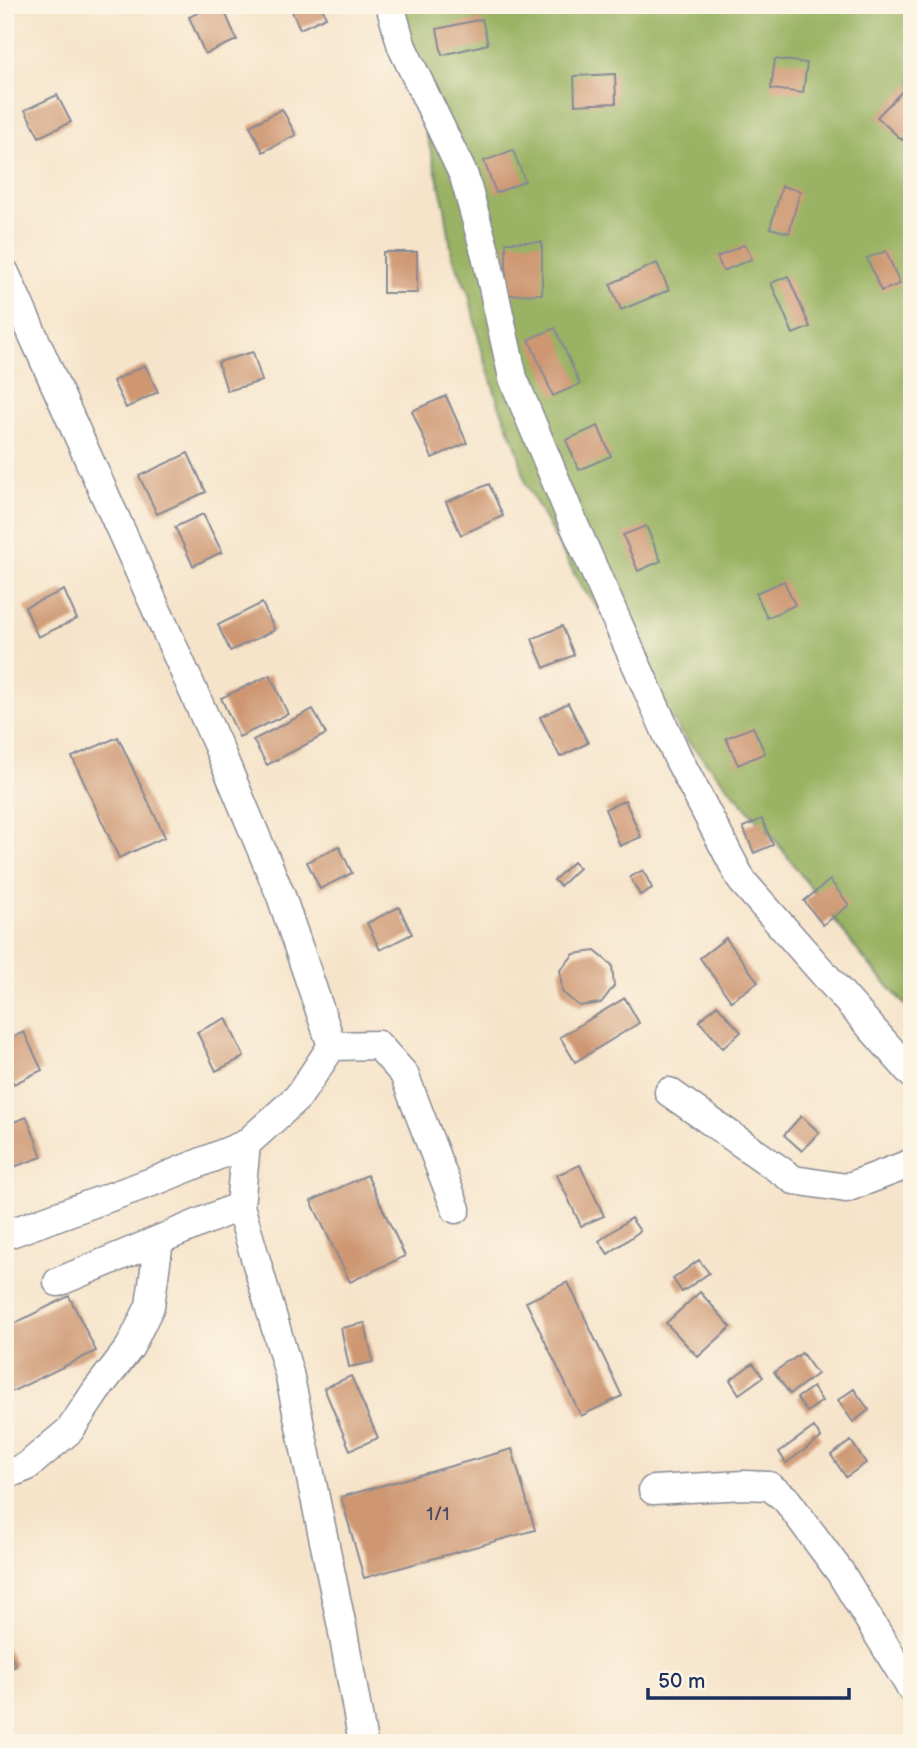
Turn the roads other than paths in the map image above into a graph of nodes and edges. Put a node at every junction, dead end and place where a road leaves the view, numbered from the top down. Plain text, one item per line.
1 (390, 5) edge
2 (5, 273) edge
3 (332, 1046) junction
4 (912, 1074) edge
5 (669, 1092) dead end
6 (246, 1144) junction
7 (912, 1163) edge
8 (240, 1206) junction
9 (456, 1209) dead end
10 (6, 1233) edge
11 (159, 1240) junction
12 (58, 1282) dead end
13 (5, 1475) edge
14 (653, 1490) dead end
15 (912, 1690) edge
16 (363, 1743) edge

1 - 4 street
2 - 3 street
3 - 6 street
3 - 9 street
5 - 7 street
6 - 8 street
6 - 10 street
8 - 11 street
8 - 16 street
11 - 12 street
11 - 13 street
14 - 15 street

